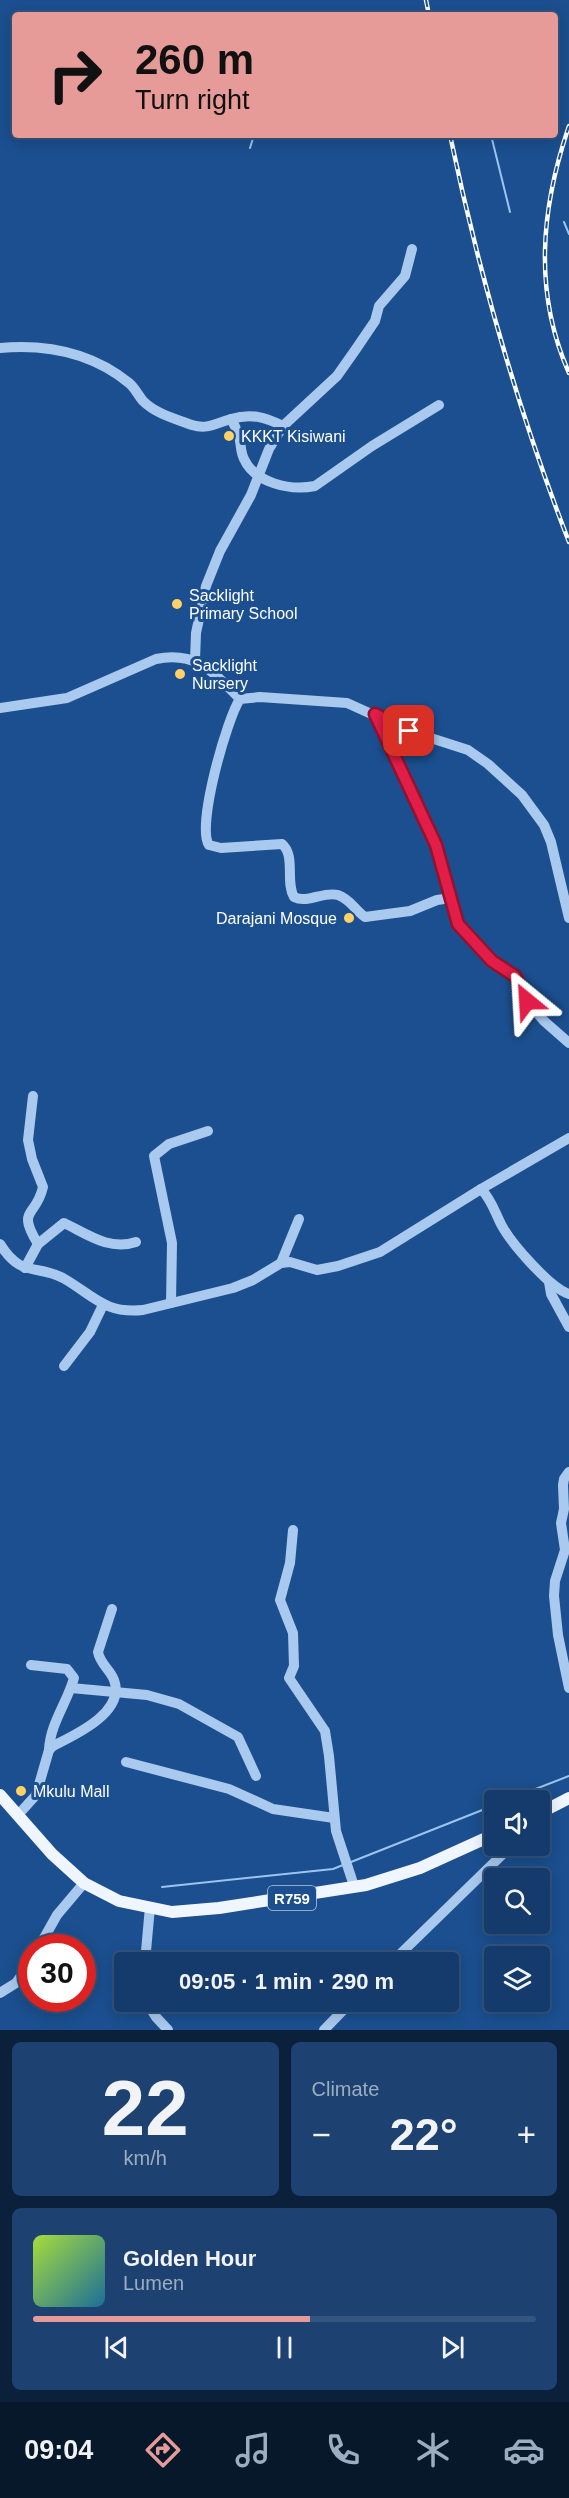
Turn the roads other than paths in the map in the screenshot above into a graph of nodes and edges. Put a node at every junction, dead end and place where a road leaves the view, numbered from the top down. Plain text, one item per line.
1 (412, 249) dead end
2 (0, 348) edge
3 (439, 405) dead end
4 (231, 419) junction
5 (284, 426) junction
6 (258, 477) junction
7 (195, 660) junction
8 (240, 699) junction
9 (0, 708) edge
10 (375, 714) junction
11 (451, 898) junction
12 (569, 918) edge
13 (569, 1043) edge
14 (33, 1096) dead end
15 (208, 1131) dead end
16 (569, 1138) edge
17 (481, 1189) junction
18 (299, 1219) dead end
19 (136, 1242) dead end
20 (0, 1244) edge
21 (38, 1244) junction
22 (281, 1263) junction
23 (25, 1268) junction
24 (549, 1282) junction
25 (569, 1293) edge
26 (171, 1303) junction
27 (103, 1305) junction
28 (569, 1327) edge
29 (64, 1366) dead end
30 (569, 1472) edge
31 (293, 1530) dead end
32 (567, 1549) edge
33 (564, 1571) edge
34 (112, 1609) dead end
35 (31, 1665) dead end
36 (569, 1688) edge
37 (71, 1689) junction
38 (115, 1691) junction
39 (49, 1750) junction
40 (126, 1762) dead end
41 (256, 1776) dead end
42 (0, 1795) edge
43 (569, 1798) edge
44 (550, 1808) edge
45 (18, 1815) junction
46 (334, 1818) junction
47 (484, 1839) edge
48 (501, 1856) edge
49 (84, 1883) junction
50 (354, 1886) junction
51 (150, 1907) junction
52 (46, 1934) edge
53 (146, 1952) edge
54 (402, 1952) edge
55 (18, 1980) edge
56 (0, 1993) edge
57 (153, 2012) edge
58 (341, 2012) edge
59 (168, 2030) edge
60 (324, 2030) edge

1 - 5 street
2 - 4 street
3 - 6 street
4 - 5 street
4 - 6 street
5 - 6 street
6 - 7 street
7 - 8 street
7 - 9 street
8 - 10 street
8 - 11 street
10 - 11 street
10 - 12 street
11 - 13 street
14 - 21 street
15 - 26 street
16 - 17 street
17 - 22 street
17 - 24 street
18 - 22 street
19 - 21 street
20 - 23 street
21 - 23 street
22 - 26 street
23 - 27 street
24 - 25 street
24 - 28 street
26 - 27 street
27 - 29 street
30 - 32 street
31 - 46 street
32 - 33 street
33 - 36 street
34 - 38 street
35 - 37 street
37 - 38 street
37 - 39 street
38 - 39 street
38 - 41 street
39 - 45 street
40 - 46 street
42 - 45 main road, R759
43 - 44 main road
45 - 49 main road, R759
46 - 50 street
47 - 50 main road, R759
48 - 54 street
49 - 51 main road, R759
49 - 52 street
50 - 51 main road, R759
51 - 53 street
55 - 56 street
57 - 59 street
58 - 60 street

